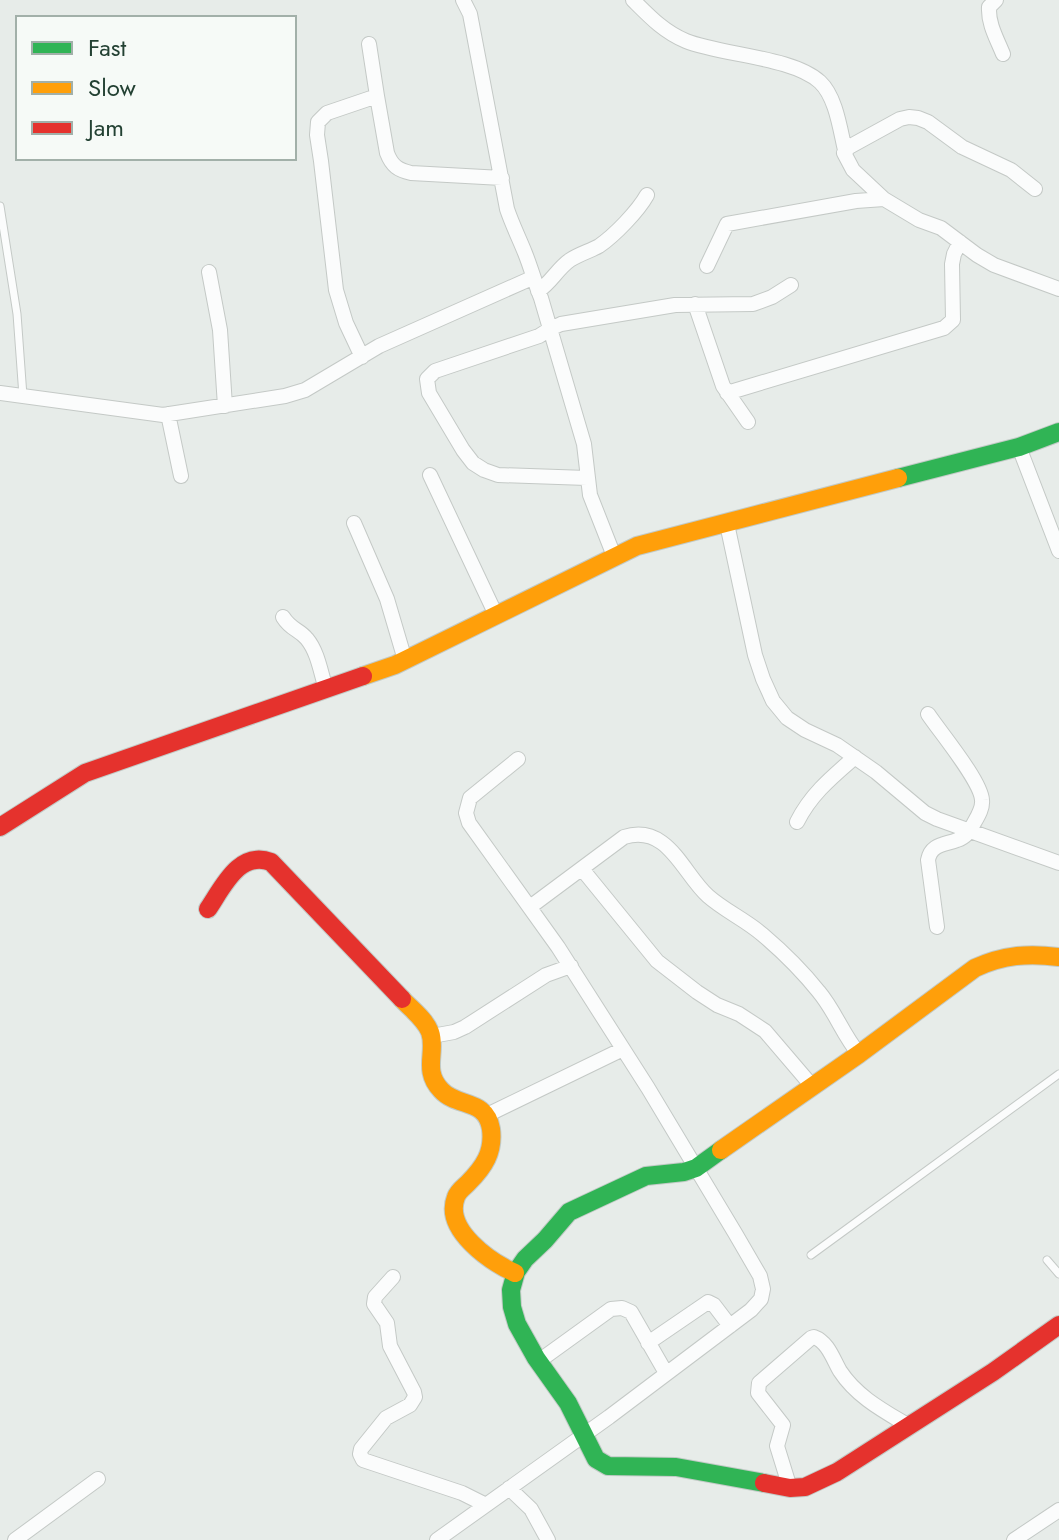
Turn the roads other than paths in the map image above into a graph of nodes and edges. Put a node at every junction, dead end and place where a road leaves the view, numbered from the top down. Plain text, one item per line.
1 (463, 0) edge
2 (633, 0) edge
3 (996, 0) edge
4 (369, 44) dead end
5 (1003, 54) dead end
6 (377, 96) junction
7 (845, 150) junction
8 (502, 178) junction
9 (1035, 189) dead end
10 (647, 195) dead end
11 (884, 199) junction
12 (0, 206) edge
13 (960, 242) junction
14 (707, 266) dead end
15 (209, 272) dead end
16 (535, 285) junction
17 (791, 285) dead end
18 (1059, 289) edge
19 (695, 304) junction
20 (550, 329) junction
21 (362, 357) junction
22 (0, 393) edge
23 (727, 393) junction
24 (23, 396) junction
25 (225, 406) junction
26 (168, 414) junction
27 (748, 422) dead end
28 (1059, 432) edge
29 (1019, 447) junction
30 (430, 475) dead end
31 (181, 476) dead end
32 (587, 478) junction
33 (354, 523) dead end
34 (727, 524) junction
35 (1059, 551) edge
36 (614, 556) junction
37 (496, 615) junction
38 (283, 617) dead end
39 (405, 660) junction
40 (326, 689) junction
41 (928, 714) dead end
42 (855, 757) junction
43 (518, 759) dead end
44 (797, 822) dead end
45 (0, 827) edge
46 (969, 832) junction
47 (1059, 863) edge
48 (582, 869) junction
49 (530, 907) junction
50 (208, 909) dead end
51 (937, 927) dead end
52 (1059, 957) edge
53 (571, 966) junction
54 (432, 1036) junction
55 (623, 1049) junction
56 (859, 1054) junction
57 (1059, 1074) edge
58 (812, 1086) junction
59 (487, 1115) junction
60 (696, 1168) junction
61 (811, 1255) dead end
62 (1047, 1260) dead end
63 (515, 1273) junction
64 (1059, 1274) edge
65 (393, 1277) dead end
66 (1059, 1325) edge
67 (730, 1326) junction
68 (648, 1343) junction
69 (539, 1361) junction
70 (666, 1373) junction
71 (909, 1426) junction
72 (584, 1434) junction
73 (98, 1479) dead end
74 (509, 1488) junction
75 (790, 1488) junction
76 (486, 1505) junction
77 (1058, 1514) edge
78 (15, 1540) edge
79 (437, 1540) edge
80 (548, 1540) edge
81 (1014, 1540) edge

1 - 8 street
2 - 7 street
3 - 5 street
4 - 6 street
6 - 8 street
6 - 21 street
7 - 9 street
7 - 11 street
8 - 16 street
10 - 16 street
11 - 13 street
11 - 14 street
12 - 24 lane
13 - 18 street
13 - 23 street
15 - 25 street
16 - 20 street
16 - 21 street
17 - 19 street
19 - 20 street
19 - 23 street
20 - 32 street
20 - 32 street
21 - 25 street
22 - 24 street
23 - 27 street
24 - 26 street
25 - 26 street
26 - 31 street
28 - 29 street
29 - 34 street
29 - 35 street
30 - 37 street
32 - 36 street
33 - 39 street
34 - 36 street
34 - 42 street
36 - 37 street
37 - 39 street
38 - 40 street
39 - 40 street
40 - 45 street
41 - 46 street
42 - 44 street
42 - 46 street
43 - 49 street
46 - 47 street
46 - 51 street
48 - 49 street
48 - 56 street
48 - 58 street
49 - 53 street
50 - 54 street
52 - 56 street
53 - 54 street
53 - 55 street
54 - 59 street
55 - 59 street
55 - 60 street
56 - 58 street
57 - 61 lane
58 - 60 street
59 - 63 street
60 - 63 street
60 - 67 street
62 - 64 lane
63 - 69 street
65 - 76 street
66 - 71 street
67 - 68 street
67 - 70 street
68 - 69 street
68 - 70 street
69 - 72 street
70 - 72 street
71 - 75 street
71 - 75 street
72 - 74 street
72 - 75 street
73 - 78 street
74 - 76 street
74 - 80 street
76 - 79 street
77 - 81 street

